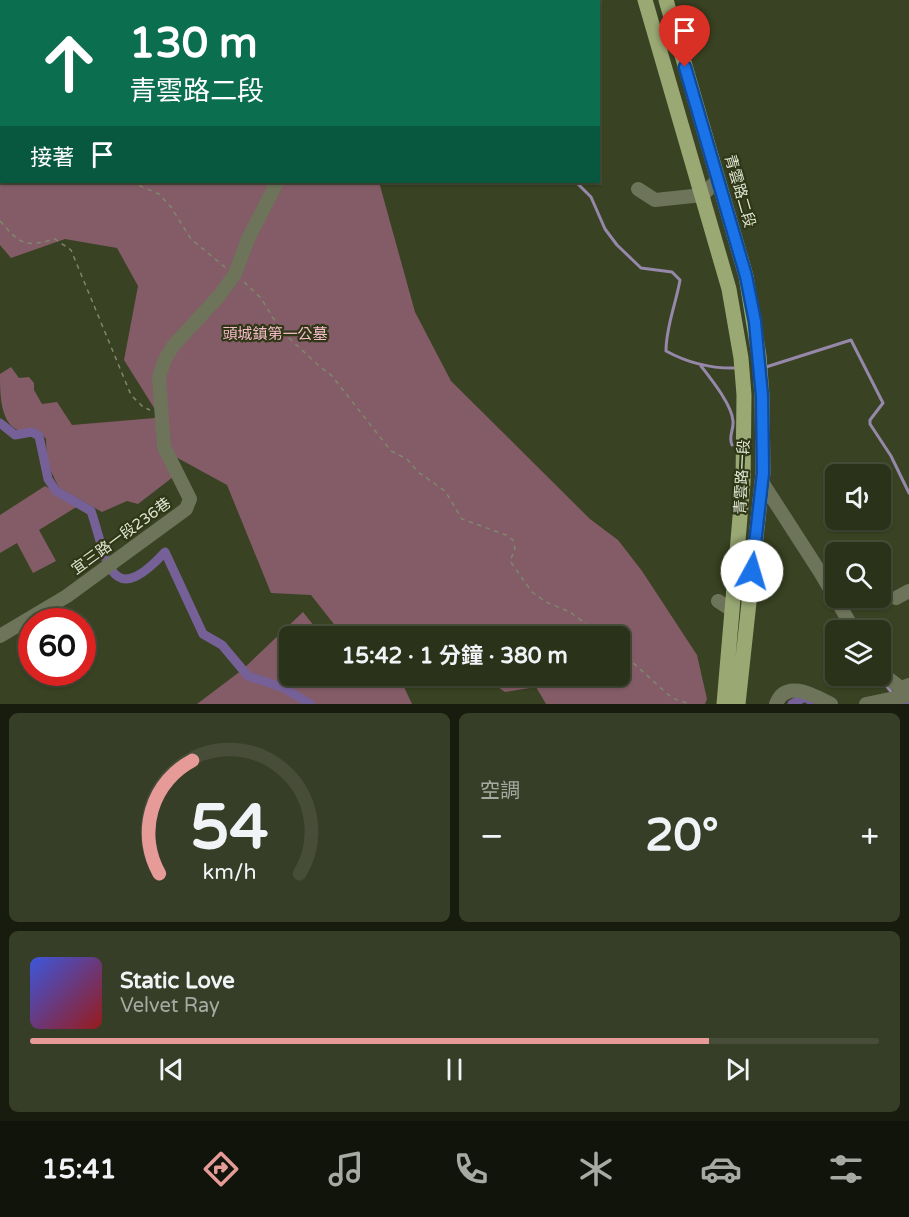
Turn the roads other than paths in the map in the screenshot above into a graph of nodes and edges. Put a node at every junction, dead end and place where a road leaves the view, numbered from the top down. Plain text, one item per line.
1 (645, 0) edge
2 (666, 0) edge
3 (718, 179) junction
4 (276, 183) edge
5 (638, 189) dead end
6 (703, 195) junction
7 (762, 396) joint
8 (762, 482) junction
9 (909, 591) edge
10 (896, 598) dead end
11 (718, 601) dead end
12 (732, 610) junction
13 (848, 620) edge
14 (0, 636) edge
15 (891, 680) edge
16 (909, 685) edge
17 (909, 695) edge
18 (723, 704) edge
19 (738, 704) edge
20 (776, 704) edge
21 (831, 704) edge
22 (866, 704) edge

1 - 6 main road
2 - 3 main road, 青雲路二段
3 - 6 lane
3 - 7 main road, 青雲路二段
4 - 14 lane, 宜三路一段236巷
5 - 6 lane
6 - 12 main road, 青雲路一段
7 - 8 main road, 青雲路一段
8 - 13 lane
8 - 19 main road, 青雲路一段
9 - 10 lane
11 - 12 lane
12 - 18 main road, 青雲路一段
15 - 16 lane
17 - 22 lane
20 - 21 lane

